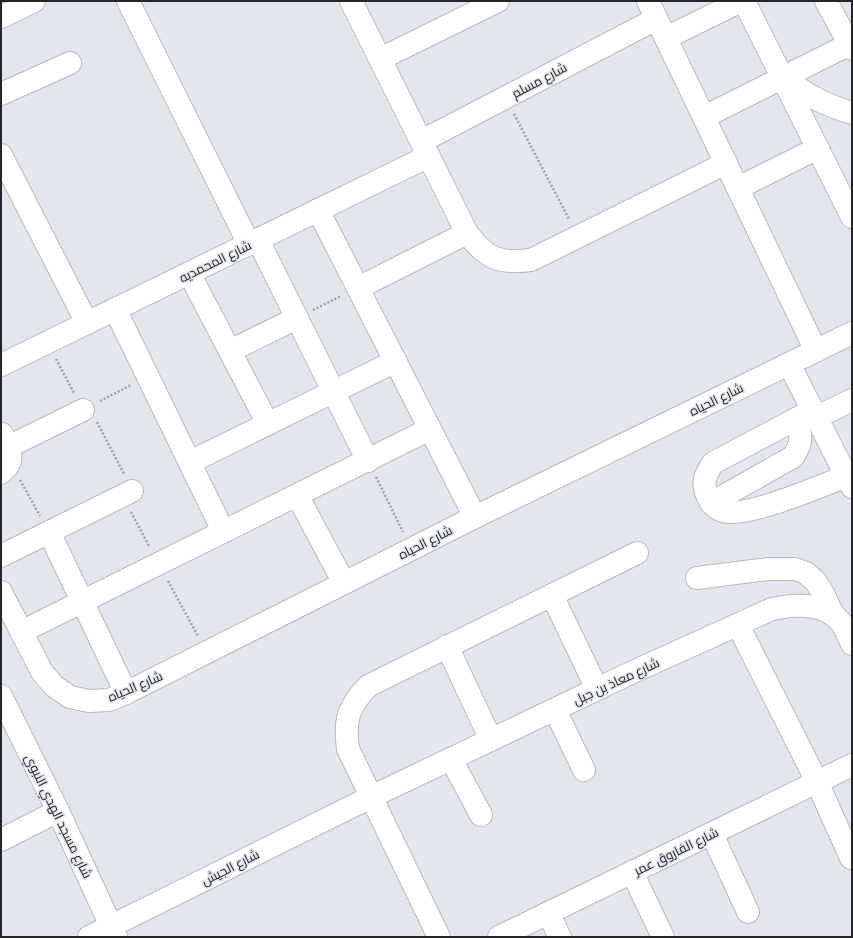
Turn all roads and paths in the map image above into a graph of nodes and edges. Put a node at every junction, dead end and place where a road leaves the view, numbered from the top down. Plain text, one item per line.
1 (34, 1) edge
2 (128, 1) edge
3 (351, 1) edge
4 (498, 1) edge
5 (741, 1) edge
6 (744, 1) edge
7 (826, 1) edge
8 (472, 7) edge
9 (652, 10) edge
10 (1, 17) edge
11 (666, 38) junction
12 (851, 45) edge
13 (380, 59) junction
14 (70, 63) dead end
15 (783, 78) junction
16 (1, 94) edge
17 (506, 97) junction
18 (852, 113) edge
19 (704, 117) junction
20 (818, 148) junction
21 (425, 149) junction
22 (1, 155) edge
23 (726, 163) junction
24 (738, 188) junction
25 (318, 210) junction
26 (852, 217) edge
27 (467, 233) junction
28 (578, 237) junction
29 (254, 242) junction
30 (189, 273) junction
31 (358, 288) junction
32 (115, 309) junction
33 (297, 318) junction
34 (88, 323) junction
35 (852, 333) edge
36 (48, 342) junction
37 (230, 351) junction
38 (816, 351) junction
39 (396, 361) junction
40 (789, 364) junction
41 (1, 365) edge
42 (148, 376) junction
43 (334, 391) junction
44 (852, 400) edge
45 (86, 409) junction
46 (808, 416) junction
47 (268, 424) junction
48 (430, 429) junction
49 (5, 454) edge
50 (368, 461) junction
51 (190, 462) junction
52 (849, 481) edge
53 (128, 493) junction
54 (297, 495) junction
55 (711, 503) junction
56 (475, 517) junction
57 (223, 531) junction
58 (49, 532) junction
59 (411, 549) junction
60 (637, 553) dead end
61 (1, 556) edge
62 (158, 563) junction
63 (697, 578) dead end
64 (344, 583) junction
65 (1, 592) edge
66 (552, 595) junction
67 (82, 601) junction
68 (833, 615) junction
69 (738, 625) junction
70 (21, 632) junction
71 (852, 644) edge
72 (447, 646) junction
73 (206, 652) junction
74 (598, 689) junction
75 (126, 693) junction
76 (3, 703) edge
77 (555, 710) junction
78 (491, 740) junction
79 (451, 759) junction
80 (852, 765) edge
81 (584, 770) dead end
82 (817, 782) junction
83 (371, 797) junction
84 (58, 811) junction
85 (481, 816) dead end
86 (712, 834) junction
87 (1, 840) edge
88 (851, 858) dead end
89 (632, 872) junction
90 (748, 912) dead end
91 (548, 913) junction
92 (114, 932) edge
93 (89, 937) edge
94 (439, 937) edge
95 (500, 937) edge
96 (560, 937) edge
97 (663, 937) edge

1 - 10 street
2 - 29 street
3 - 13 street
4 - 8 street
5 - 11 street
6 - 15 street
7 - 12 street
8 - 13 street
9 - 11 street
9 - 17 street, شارع مسلم
11 - 19 street
12 - 15 street
13 - 21 street
14 - 16 street
15 - 18 street
15 - 19 street
15 - 20 street
17 - 21 street, شارع مسلم
17 - 28 path
19 - 23 street
20 - 24 street
20 - 26 street
21 - 25 street, شارع المحمديه
21 - 27 street
22 - 34 street
23 - 24 street
23 - 28 street
24 - 38 street
25 - 29 street, شارع المحمديه
25 - 31 street
27 - 28 street
27 - 31 street
29 - 30 street, شارع المحمديه
29 - 33 street
30 - 32 street, شارع المحمديه
30 - 37 street
31 - 33 path
31 - 39 street
32 - 34 street, شارع المحمديه
32 - 42 street
33 - 37 street
33 - 43 street
34 - 36 street, شارع المحمديه
35 - 38 street, شارع الحياه
36 - 41 street, شارع المحمديه
36 - 45 path
37 - 47 street
38 - 40 street, شارع الحياه
39 - 43 street
39 - 48 street
40 - 46 street
40 - 56 street, شارع الحياه
42 - 45 path
42 - 51 street
43 - 47 street
43 - 50 street
44 - 46 street
45 - 49 street
45 - 53 path
46 - 52 street
46 - 55 street
46 - 55 street
47 - 51 street
48 - 50 street
48 - 56 street
49 - 58 path
50 - 54 street
50 - 59 path
51 - 57 street
52 - 55 street
53 - 58 street
53 - 62 path
54 - 57 street
54 - 64 street
56 - 59 street, شارع الحياه
57 - 62 street
58 - 61 street
58 - 67 street
59 - 64 street, شارع الحياه
60 - 66 street
62 - 67 street
62 - 73 path
63 - 68 street
64 - 73 street, شارع الحياه
65 - 70 street
66 - 72 street
66 - 74 street
67 - 70 street
67 - 75 street
68 - 69 street, شارع معاذ بن جبل
68 - 71 street, شارع معاذ بن جبل
69 - 74 street, شارع معاذ بن جبل
69 - 82 street
70 - 75 street, شارع الحياه
72 - 78 street
72 - 83 street
73 - 75 street, شارع الحياه
74 - 77 street, شارع معاذ بن جبل
76 - 84 street, شارع مسجد الهدي النبوي
77 - 78 street, شارع معاذ بن جبل
77 - 81 street
78 - 79 street, شارع معاذ بن جبل
79 - 83 street, شارع معاذ بن جبل
79 - 85 street
80 - 82 street, شارع الفاروق عمر
82 - 86 street, شارع الفاروق عمر
82 - 88 street
83 - 92 street, شارع الجيش
83 - 94 street
84 - 87 street
84 - 92 street, شارع مسجد الهدي النبوي
86 - 89 street, شارع الفاروق عمر
86 - 90 street
89 - 91 street, شارع الفاروق عمر
89 - 97 street
91 - 95 street, شارع الفاروق عمر
91 - 96 street
92 - 93 street, شارع الجيش

